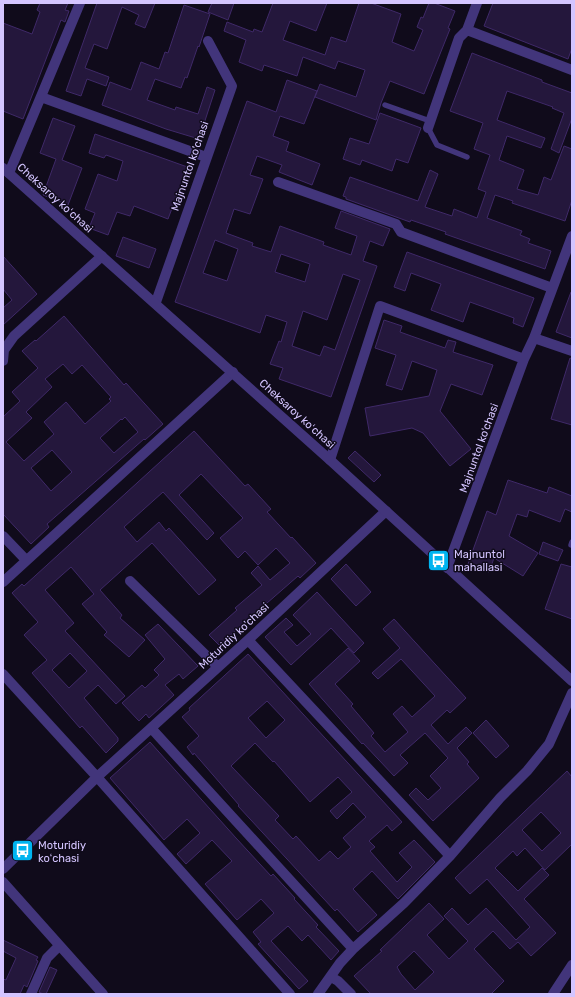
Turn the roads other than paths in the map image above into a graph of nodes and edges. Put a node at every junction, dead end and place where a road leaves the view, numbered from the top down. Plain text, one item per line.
1 (80, 3) edge
2 (476, 3) edge
3 (467, 30) junction
4 (208, 41) dead end
5 (572, 70) edge
6 (42, 97) junction
7 (385, 105) dead end
8 (429, 124) junction
9 (206, 157) junction
10 (467, 157) dead end
11 (6, 170) edge
12 (278, 182) dead end
13 (572, 236) edge
14 (102, 256) junction
15 (552, 288) junction
16 (156, 302) junction
17 (534, 338) junction
18 (572, 352) edge
19 (524, 359) junction
20 (3, 361) edge
21 (233, 372) junction
22 (330, 460) junction
23 (386, 511) junction
24 (3, 536) edge
25 (26, 560) junction
26 (447, 568) junction
27 (130, 581) dead end
28 (3, 582) edge
29 (248, 640) junction
30 (218, 667) junction
31 (3, 674) edge
32 (572, 681) edge
33 (572, 693) edge
34 (151, 728) junction
35 (97, 777) junction
36 (450, 856) junction
37 (3, 869) edge
38 (3, 882) edge
39 (58, 946) junction
40 (353, 949) junction
41 (572, 965) edge
42 (331, 977) junction
43 (31, 994) edge
44 (103, 994) edge
45 (290, 994) edge
46 (318, 994) edge
47 (351, 994) edge
48 (553, 994) edge

1 - 6 street
2 - 3 street
3 - 5 street
3 - 8 street
4 - 9 street, Majnuntol ko'chasi
6 - 9 street
6 - 11 street
7 - 8 lane
8 - 10 lane
9 - 16 street, Majnuntol ko'chasi
11 - 14 street, Cheksaroy koʻchasi
12 - 15 street
13 - 15 street, Majnuntol ko'chasi
14 - 16 street, Cheksaroy koʻchasi
14 - 20 street
15 - 17 street, Majnuntol ko'chasi
16 - 21 street, Cheksaroy koʻchasi
17 - 18 street
17 - 19 street, Majnuntol ko'chasi
19 - 22 street
19 - 26 street, Majnuntol ko'chasi
21 - 22 street, Cheksaroy koʻchasi
21 - 25 street
22 - 23 street, Cheksaroy koʻchasi
23 - 26 street, Cheksaroy koʻchasi
23 - 29 street, Moturidiy ko'chasi
24 - 25 street
25 - 28 street
26 - 32 street, Cheksaroy koʻchasi
27 - 30 street
29 - 30 street, Moturidiy ko'chasi
29 - 36 street
30 - 34 street, Moturidiy ko'chasi
31 - 35 street
33 - 36 street
34 - 35 street, Moturidiy ko'chasi
34 - 40 street
35 - 37 street, Moturidiy ko'chasi
35 - 45 street
36 - 40 street
38 - 39 street
39 - 43 street
39 - 44 street
40 - 42 street
41 - 48 street
42 - 46 street
42 - 47 street

